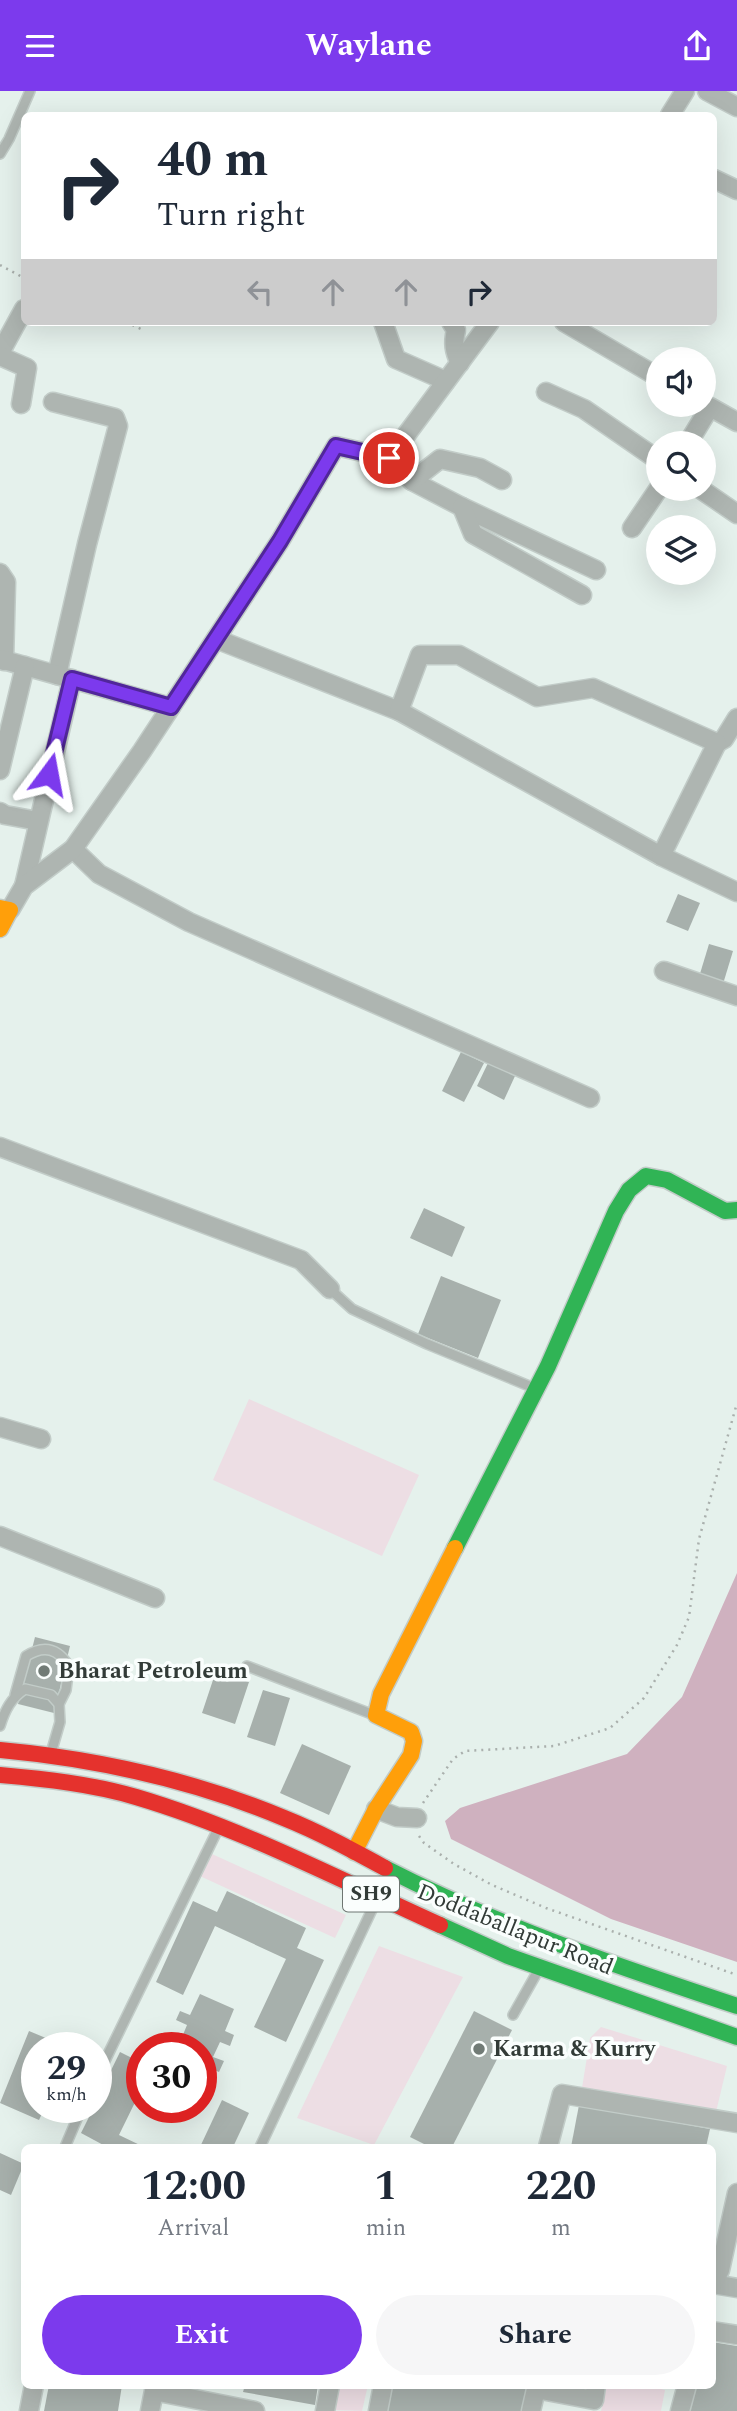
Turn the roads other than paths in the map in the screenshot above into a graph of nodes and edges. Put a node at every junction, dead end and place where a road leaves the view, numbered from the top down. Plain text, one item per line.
1 (30, 91) edge
2 (685, 91) edge
3 (707, 91) edge
4 (737, 107) edge
5 (672, 112) edge
6 (0, 154) edge
7 (717, 180) edge
8 (737, 190) edge
9 (21, 315) edge
10 (384, 326) edge
11 (454, 326) edge
12 (487, 326) edge
13 (571, 326) edge
14 (0, 355) edge
15 (460, 363) junction
16 (646, 370) edge
17 (446, 381) junction
18 (546, 391) dead end
19 (53, 402) dead end
20 (21, 404) dead end
21 (716, 410) edge
22 (737, 422) edge
23 (646, 452) edge
24 (389, 458) junction
25 (502, 480) dead end
26 (412, 481) junction
27 (716, 500) edge
28 (650, 501) edge
29 (462, 507) junction
30 (737, 514) edge
31 (632, 528) dead end
32 (596, 570) dead end
33 (0, 573) edge
34 (582, 595) dead end
35 (216, 639) junction
36 (2, 660) edge
37 (25, 666) junction
38 (64, 677) junction
39 (171, 707) junction
40 (399, 711) junction
41 (737, 718) edge
42 (717, 743) junction
43 (0, 769) edge
44 (0, 813) edge
45 (38, 821) junction
46 (73, 849) junction
47 (661, 856) junction
48 (24, 886) junction
49 (737, 892) edge
50 (5, 909) edge
51 (0, 929) edge
52 (664, 971) dead end
53 (737, 996) edge
54 (590, 1098) dead end
55 (0, 1147) edge
56 (737, 1210) edge
57 (330, 1289) joint
58 (536, 1389) junction
59 (0, 1427) edge
60 (41, 1439) dead end
61 (0, 1536) edge
62 (155, 1598) dead end
63 (247, 1666) dead end
64 (15, 1695) junction
65 (59, 1704) junction
66 (376, 1715) junction
67 (0, 1726) edge
68 (0, 1750) edge
69 (50, 1754) junction
70 (0, 1775) edge
71 (376, 1809) junction
72 (417, 1818) road end
73 (220, 1825) junction
74 (354, 1852) junction
75 (378, 1897) junction
76 (540, 1968) junction
77 (737, 2005) edge
78 (513, 2015) dead end
79 (737, 2037) edge
80 (112, 2046) edge
81 (75, 2123) edge
82 (737, 2123) edge
83 (66, 2144) edge
84 (261, 2144) edge
85 (549, 2144) edge
86 (737, 2193) edge
87 (716, 2270) edge
88 (716, 2278) edge
89 (737, 2288) edge
90 (716, 2332) edge
91 (737, 2335) edge
92 (33, 2389) edge
93 (329, 2389) edge
94 (382, 2389) edge
95 (536, 2389) edge
96 (536, 2389) edge
97 (595, 2389) edge
98 (686, 2389) edge
99 (154, 2391) junction
100 (192, 2405) edge
101 (29, 2411) edge
102 (140, 2411) edge
103 (150, 2411) edge
104 (255, 2411) edge
105 (325, 2411) edge
106 (378, 2411) edge
107 (531, 2411) edge
108 (680, 2411) edge

1 - 6 lane
2 - 5 street
3 - 4 street
7 - 8 street
9 - 14 street
10 - 17 street
11 - 15 street
12 - 15 street
13 - 16 street
14 - 20 street
15 - 17 street
17 - 24 street
18 - 23 street
19 - 38 street
21 - 22 street
24 - 26 street
24 - 35 street
25 - 26 street
26 - 29 street
27 - 30 street
28 - 31 street
29 - 32 street
29 - 34 street
33 - 36 street
35 - 39 street
35 - 40 street
36 - 37 street
37 - 38 street
37 - 43 street
38 - 39 street
38 - 45 street
39 - 46 street
40 - 42 street
40 - 47 street
41 - 42 street
42 - 47 street
44 - 45 street
45 - 48 street
46 - 48 street
46 - 54 street
47 - 49 street
48 - 50 street
50 - 51 main road
52 - 53 street
55 - 57 street
56 - 58 main road
57 - 58 lane
58 - 66 main road
59 - 60 street
61 - 62 street
63 - 66 lane
64 - 65 lane
64 - 65 lane
64 - 67 lane
65 - 69 lane
66 - 71 main road
68 - 69 main road, Doddaballapur Road / SH9
69 - 74 main road, Doddaballapur Road / SH9
70 - 73 main road, Doddaballapur Road / SH9
71 - 72 street
71 - 74 main road
73 - 75 main road, Doddaballapur Road / SH9
73 - 80 lane
74 - 77 main road, Doddaballapur Road / SH9
75 - 76 main road, Doddaballapur Road / SH9
75 - 84 lane
76 - 78 lane
76 - 79 main road, Doddaballapur Road / SH9
81 - 83 lane
82 - 85 street
86 - 87 street
88 - 89 street
90 - 91 street
92 - 101 street
93 - 105 street
94 - 106 street
95 - 107 street
96 - 97 street
98 - 108 street
99 - 100 street
99 - 102 street
99 - 103 street
100 - 104 street

